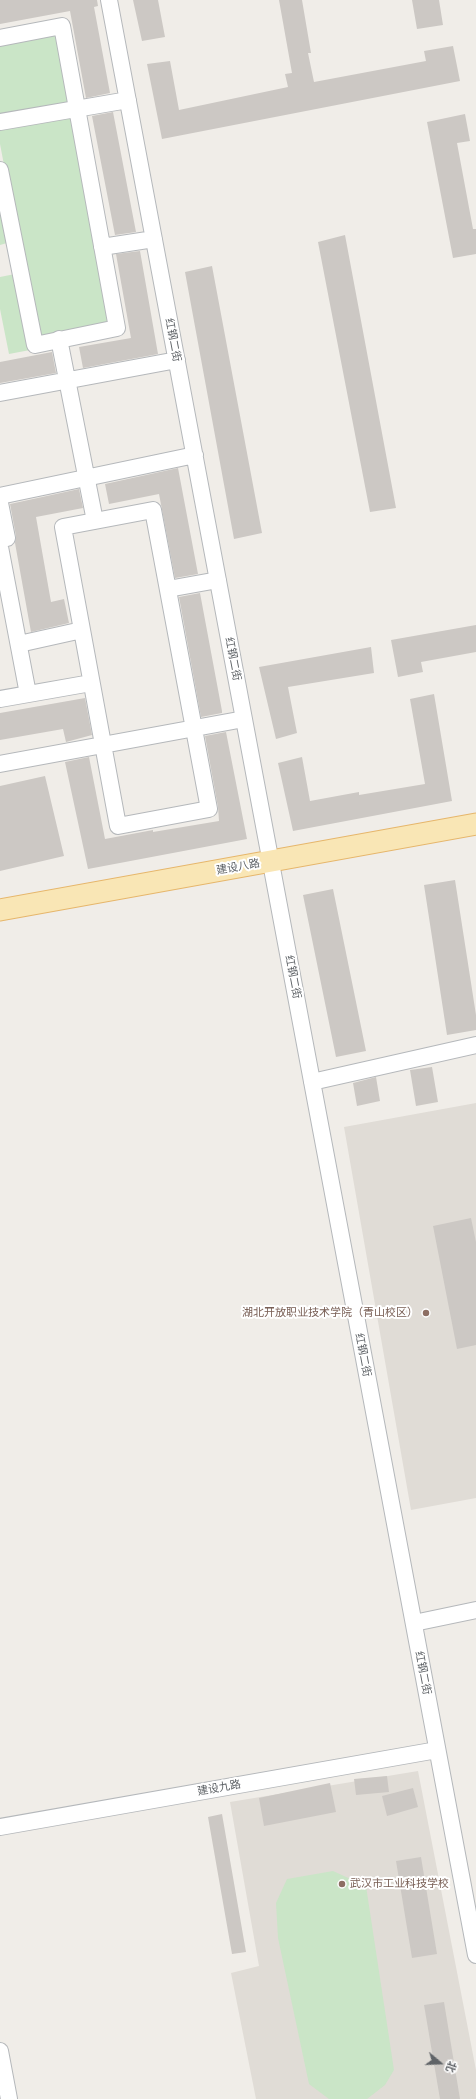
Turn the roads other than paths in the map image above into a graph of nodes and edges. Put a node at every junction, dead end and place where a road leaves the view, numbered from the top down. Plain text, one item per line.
1 (110, 0) edge
2 (0, 38) edge
3 (128, 100) junction
4 (77, 108) junction
5 (0, 122) edge
6 (0, 170) edge
7 (2, 186) edge
8 (154, 239) junction
9 (102, 247) junction
10 (60, 339) junction
11 (177, 360) junction
12 (67, 380) junction
13 (0, 393) edge
14 (195, 455) junction
15 (86, 478) junction
16 (0, 496) edge
17 (0, 503) edge
18 (95, 521) junction
19 (0, 539) edge
20 (0, 548) edge
21 (218, 580) junction
22 (168, 589) junction
23 (82, 630) junction
24 (19, 644) junction
25 (91, 683) junction
26 (28, 694) junction
27 (0, 699) edge
28 (244, 719) junction
29 (194, 728) junction
30 (102, 745) junction
31 (0, 764) edge
32 (476, 824) edge
33 (271, 861) junction
34 (0, 910) edge
35 (476, 1045) edge
36 (312, 1082) junction
37 (476, 1610) edge
38 (414, 1623) junction
39 (437, 1750) junction
40 (0, 1827) edge
41 (476, 1955) edge
42 (0, 2051) edge
43 (9, 2099) edge

1 - 3 street, 红钢二街
2 - 4 street
3 - 4 street
3 - 8 street, 红钢二街
4 - 5 street
4 - 9 street
6 - 7 street
7 - 10 street
8 - 9 street
8 - 11 street, 红钢二街
9 - 10 street
10 - 12 street
11 - 12 street
11 - 14 street, 红钢二街
12 - 13 street
12 - 15 street
14 - 15 street
14 - 21 street, 红钢二街
15 - 16 street
15 - 18 street
17 - 19 street
18 - 22 street
18 - 23 street
20 - 24 street
21 - 22 street
21 - 28 street, 红钢二街
22 - 29 street
23 - 24 street
23 - 25 street
24 - 26 street
25 - 26 street
25 - 30 street
26 - 27 street
28 - 29 street
28 - 33 street, 红钢二街
29 - 30 street
29 - 30 street
30 - 31 street
32 - 33 main road, 建设八路
33 - 34 main road, 建设八路
33 - 36 street, 红钢二街
35 - 36 street
36 - 38 street, 红钢二街
37 - 38 street
38 - 39 street, 红钢二街
39 - 40 street, 建设九路
39 - 41 street, 红钢二街
42 - 43 street

